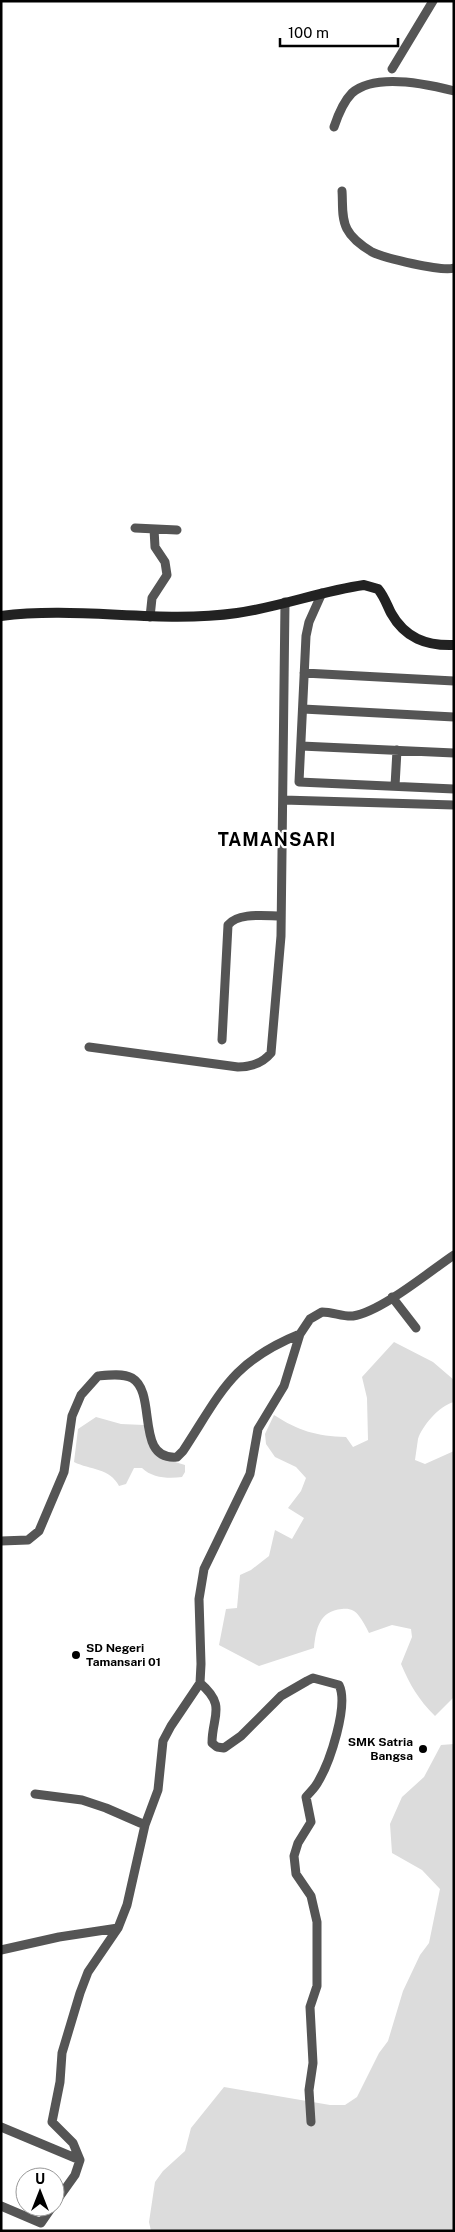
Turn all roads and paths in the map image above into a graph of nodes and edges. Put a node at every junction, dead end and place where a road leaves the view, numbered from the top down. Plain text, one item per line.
1 (433, 1) edge
2 (392, 69) dead end
3 (454, 90) edge
4 (334, 127) dead end
5 (342, 191) dead end
6 (454, 268) edge
7 (135, 528) dead end
8 (154, 529) junction
9 (177, 530) dead end
10 (322, 593) junction
11 (285, 602) junction
12 (1, 616) edge
13 (150, 617) junction
14 (454, 645) edge
15 (304, 674) junction
16 (454, 681) edge
17 (302, 709) junction
18 (454, 716) edge
19 (301, 746) junction
20 (397, 750) junction
21 (454, 753) edge
22 (395, 786) junction
23 (454, 789) edge
24 (283, 800) junction
25 (454, 805) edge
26 (281, 916) junction
27 (222, 1040) dead end
28 (89, 1047) dead end
29 (454, 1255) edge
30 (392, 1297) junction
31 (416, 1328) dead end
32 (300, 1334) junction
33 (1, 1541) edge
34 (200, 1683) junction
35 (36, 1794) dead end
36 (145, 1825) junction
37 (118, 1928) junction
38 (1, 1950) edge
39 (311, 2122) dead end
40 (1, 2127) edge
41 (80, 2160) junction
42 (65, 2188) edge
43 (1, 2206) edge
44 (15, 2212) edge
45 (28, 2217) edge
46 (46, 2217) edge

1 - 2 street
3 - 4 street
5 - 6 street
7 - 8 street
8 - 9 street
8 - 13 street
10 - 11 main road
10 - 14 main road
10 - 15 street
11 - 13 main road
11 - 24 street
12 - 13 main road
15 - 16 street
15 - 17 street
17 - 18 street
17 - 19 street
19 - 20 street
19 - 22 street
20 - 21 street
20 - 22 street
22 - 23 street
24 - 25 street
24 - 26 street
26 - 27 street
26 - 28 street
29 - 30 street
30 - 31 street
30 - 32 street
32 - 33 street
32 - 34 street
34 - 36 street
34 - 39 street
35 - 36 street
36 - 37 street
37 - 38 street
37 - 41 street
40 - 41 street
41 - 42 street
43 - 44 street
45 - 46 street

